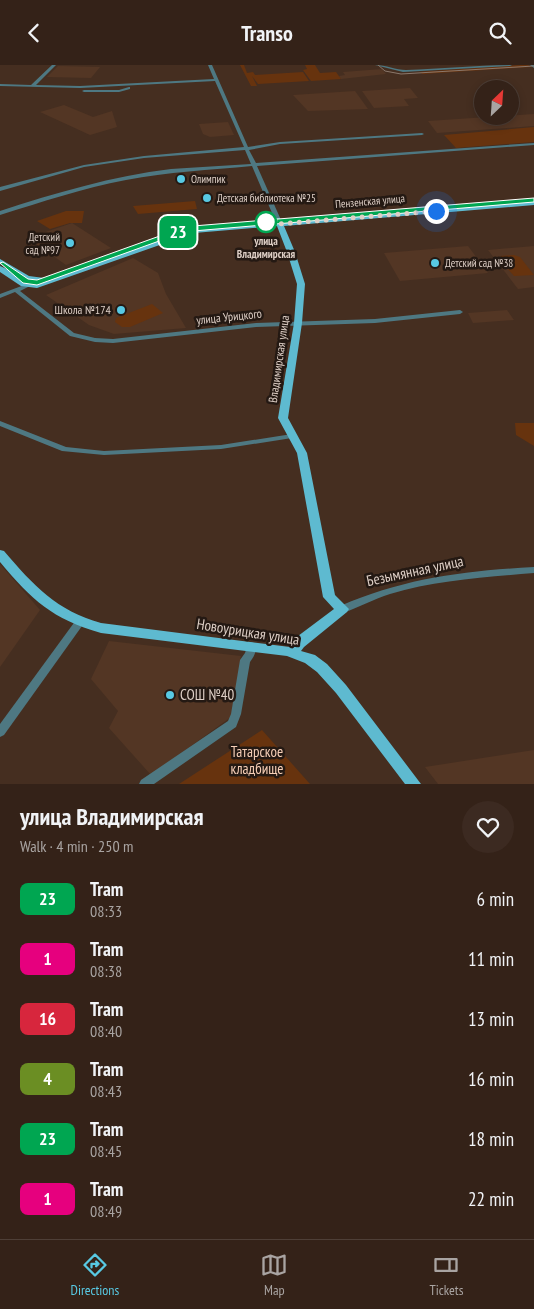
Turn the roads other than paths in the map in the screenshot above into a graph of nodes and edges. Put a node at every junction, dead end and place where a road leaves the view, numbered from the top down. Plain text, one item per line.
1 (54, 65) edge
2 (210, 65) edge
3 (376, 65) edge
4 (510, 65) edge
5 (384, 67) edge
6 (217, 81) junction
7 (0, 85) edge
8 (35, 85) junction
9 (141, 85) junction
10 (0, 89) edge
11 (31, 89) junction
12 (422, 134) dead end
13 (534, 144) edge
14 (246, 148) junction
15 (254, 165) junction
16 (2, 187) edge
17 (534, 201) edge
18 (0, 213) edge
19 (279, 222) junction
20 (0, 261) edge
21 (0, 268) edge
22 (37, 280) junction
23 (27, 286) junction
24 (16, 290) junction
25 (0, 297) edge
26 (460, 313) dead end
27 (298, 323) junction
28 (0, 423) edge
29 (292, 436) junction
30 (0, 553) edge
31 (534, 570) edge
32 (343, 609) junction
33 (79, 623) junction
34 (251, 646) junction
35 (293, 653) junction
36 (0, 733) edge
37 (145, 784) edge
38 (414, 784) edge

1 - 8 street
2 - 6 street, Владимирская улица
3 - 5 street
4 - 5 street
6 - 9 street
6 - 14 street, Владимирская улица
7 - 8 street
8 - 9 street
8 - 11 street
9 - 11 street
10 - 11 street
12 - 14 street
13 - 15 street
14 - 15 street, Владимирская улица
14 - 16 street
15 - 18 street
15 - 19 street, Владимирская улица
17 - 19 main road, Пензенская улица
19 - 22 main road, Пензенская улица
19 - 23 main road, Пензенская улица
19 - 27 main road, Владимирская улица
20 - 22 main road
21 - 23 main road
22 - 23 main road, Пензенская улица
23 - 24 street, Пензенская улица
24 - 25 street, Пензенская улица
24 - 27 street, улица Урицкого
26 - 27 street, улица Урицкого
27 - 29 main road, Владимирская улица
28 - 29 street
29 - 32 main road, Владимирская улица
30 - 33 main road, Новоурицкая улица
31 - 32 street, Безымянная улица
32 - 35 main road, Безымянная улица
33 - 34 main road, Новоурицкая улица
33 - 36 street
34 - 35 main road, Новоурицкая улица
34 - 37 street
35 - 38 main road, Новоурицкая улица

